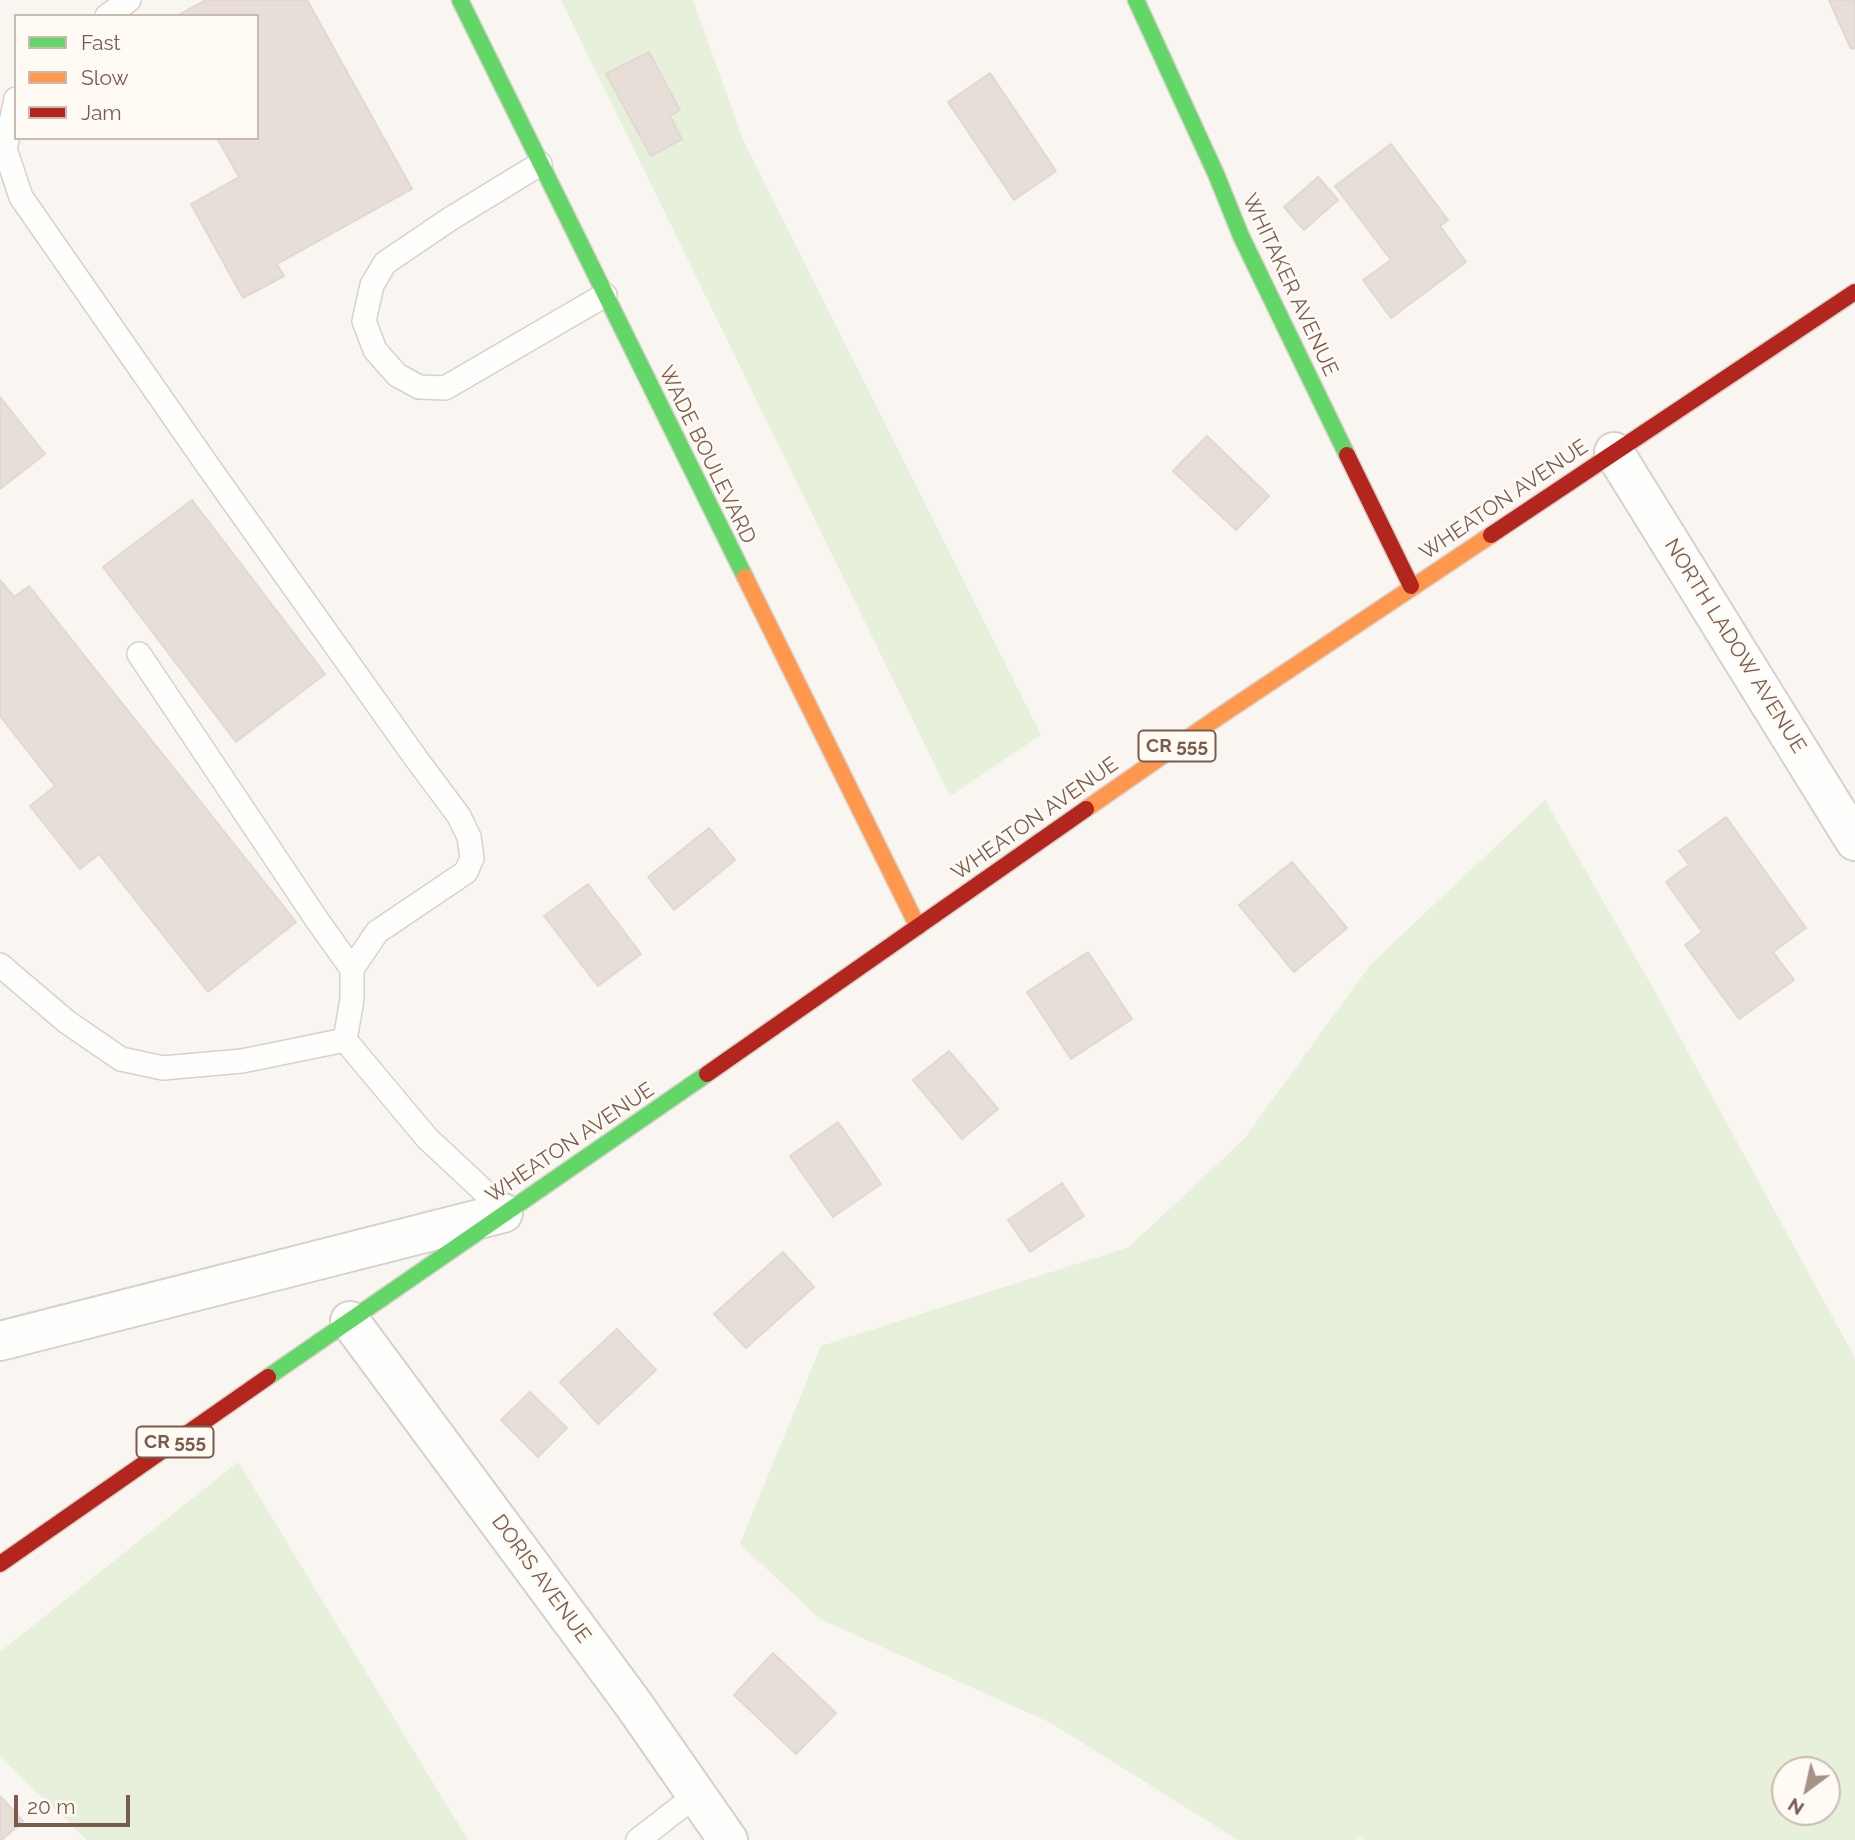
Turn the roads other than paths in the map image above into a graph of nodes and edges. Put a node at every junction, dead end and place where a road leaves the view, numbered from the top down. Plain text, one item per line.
1 (129, 0) edge
2 (460, 0) edge
3 (1136, 0) edge
4 (110, 14) edge
5 (14, 108) edge
6 (540, 164) junction
7 (1855, 292) edge
8 (605, 295) junction
9 (1614, 452) junction
10 (1411, 586) junction
11 (139, 654) dead end
12 (1855, 841) edge
13 (918, 927) junction
14 (0, 965) edge
15 (352, 969) junction
16 (345, 1040) junction
17 (506, 1212) junction
18 (350, 1321) junction
19 (0, 1341) edge
20 (0, 1564) edge
21 (696, 1795) junction
22 (638, 1840) edge
23 (728, 1840) edge

1 - 4 lane
2 - 6 main road, WADE BOULEVARD
3 - 10 main road, WHITAKER AVENUE
5 - 15 lane
6 - 8 main road, WADE BOULEVARD
6 - 8 lane
7 - 9 main road, WHEATON AVENUE / CR 555
8 - 13 main road, WADE BOULEVARD
9 - 10 main road, WHEATON AVENUE / CR 555
9 - 12 street, NORTH LADOW AVENUE
10 - 13 main road, WHEATON AVENUE / CR 555
11 - 15 lane
13 - 17 main road, WHEATON AVENUE / CR 555
14 - 16 lane
15 - 16 lane
16 - 17 lane
17 - 18 main road, WHEATON AVENUE / CR 555
17 - 19 street
18 - 20 main road, CR 555
18 - 21 street, DORIS AVENUE
21 - 22 lane
21 - 23 street, DORIS AVENUE

